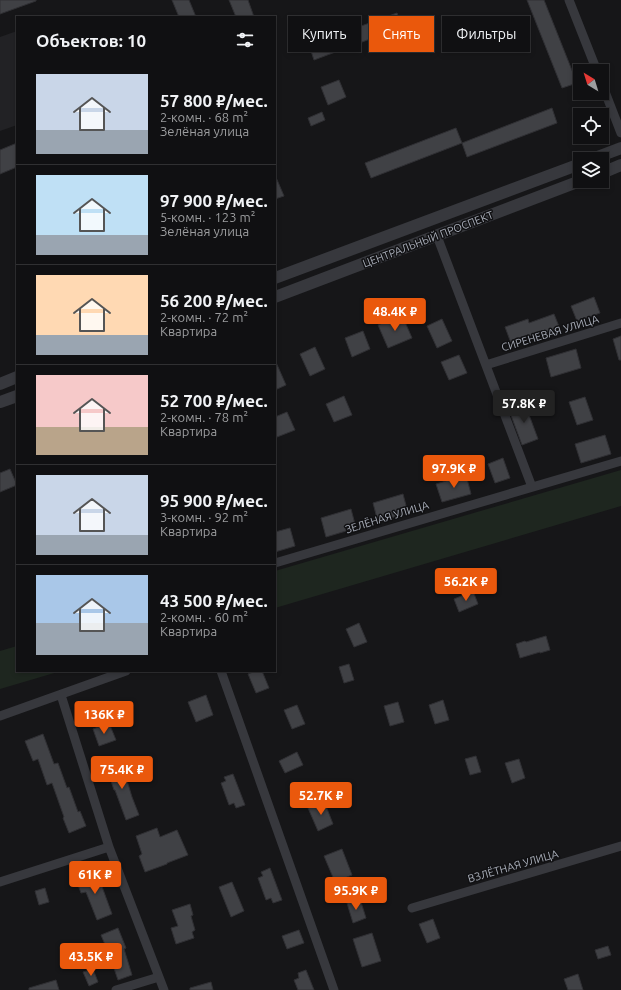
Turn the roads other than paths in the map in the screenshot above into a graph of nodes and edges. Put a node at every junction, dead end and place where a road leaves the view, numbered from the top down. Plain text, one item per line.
1 (569, 0) edge
2 (594, 64) edge
3 (608, 100) edge
4 (621, 133) edge
5 (621, 148) edge
6 (609, 153) edge
7 (621, 165) edge
8 (573, 167) edge
9 (609, 170) edge
10 (573, 184) edge
11 (437, 236) junction
12 (276, 278) edge
13 (276, 297) edge
14 (621, 323) edge
15 (486, 365) junction
16 (16, 377) edge
17 (0, 384) edge
18 (16, 396) edge
19 (0, 402) edge
20 (621, 461) edge
21 (532, 487) junction
22 (276, 563) edge
23 (123, 672) edge
24 (221, 672) edge
25 (61, 695) junction
26 (0, 716) edge
27 (621, 846) edge
28 (109, 847) junction
29 (0, 882) edge
30 (412, 908) dead end
31 (159, 977) junction
32 (116, 990) edge
33 (164, 990) edge
34 (334, 990) edge

1 - 2 street
3 - 4 street
5 - 6 street
7 - 9 street
8 - 12 street, ЦЕНТРАЛЬНЫЙ ПРОСПЕКТ
10 - 11 street, ЦЕНТРАЛЬНЫЙ ПРОСПЕКТ
11 - 13 street, ЦЕНТРАЛЬНЫЙ ПРОСПЕКТ
11 - 15 street
14 - 15 street, СИРЕНЕВАЯ УЛИЦА
15 - 21 street
16 - 17 street
18 - 19 street
20 - 21 street, ЗЕЛЁНАЯ УЛИЦА
21 - 22 street, ЗЕЛЁНАЯ УЛИЦА
23 - 25 street
24 - 34 street
25 - 26 street
25 - 28 street
27 - 30 street, ВЗЛЁТНАЯ УЛИЦА
28 - 29 street
28 - 31 street
31 - 32 street
31 - 33 street

